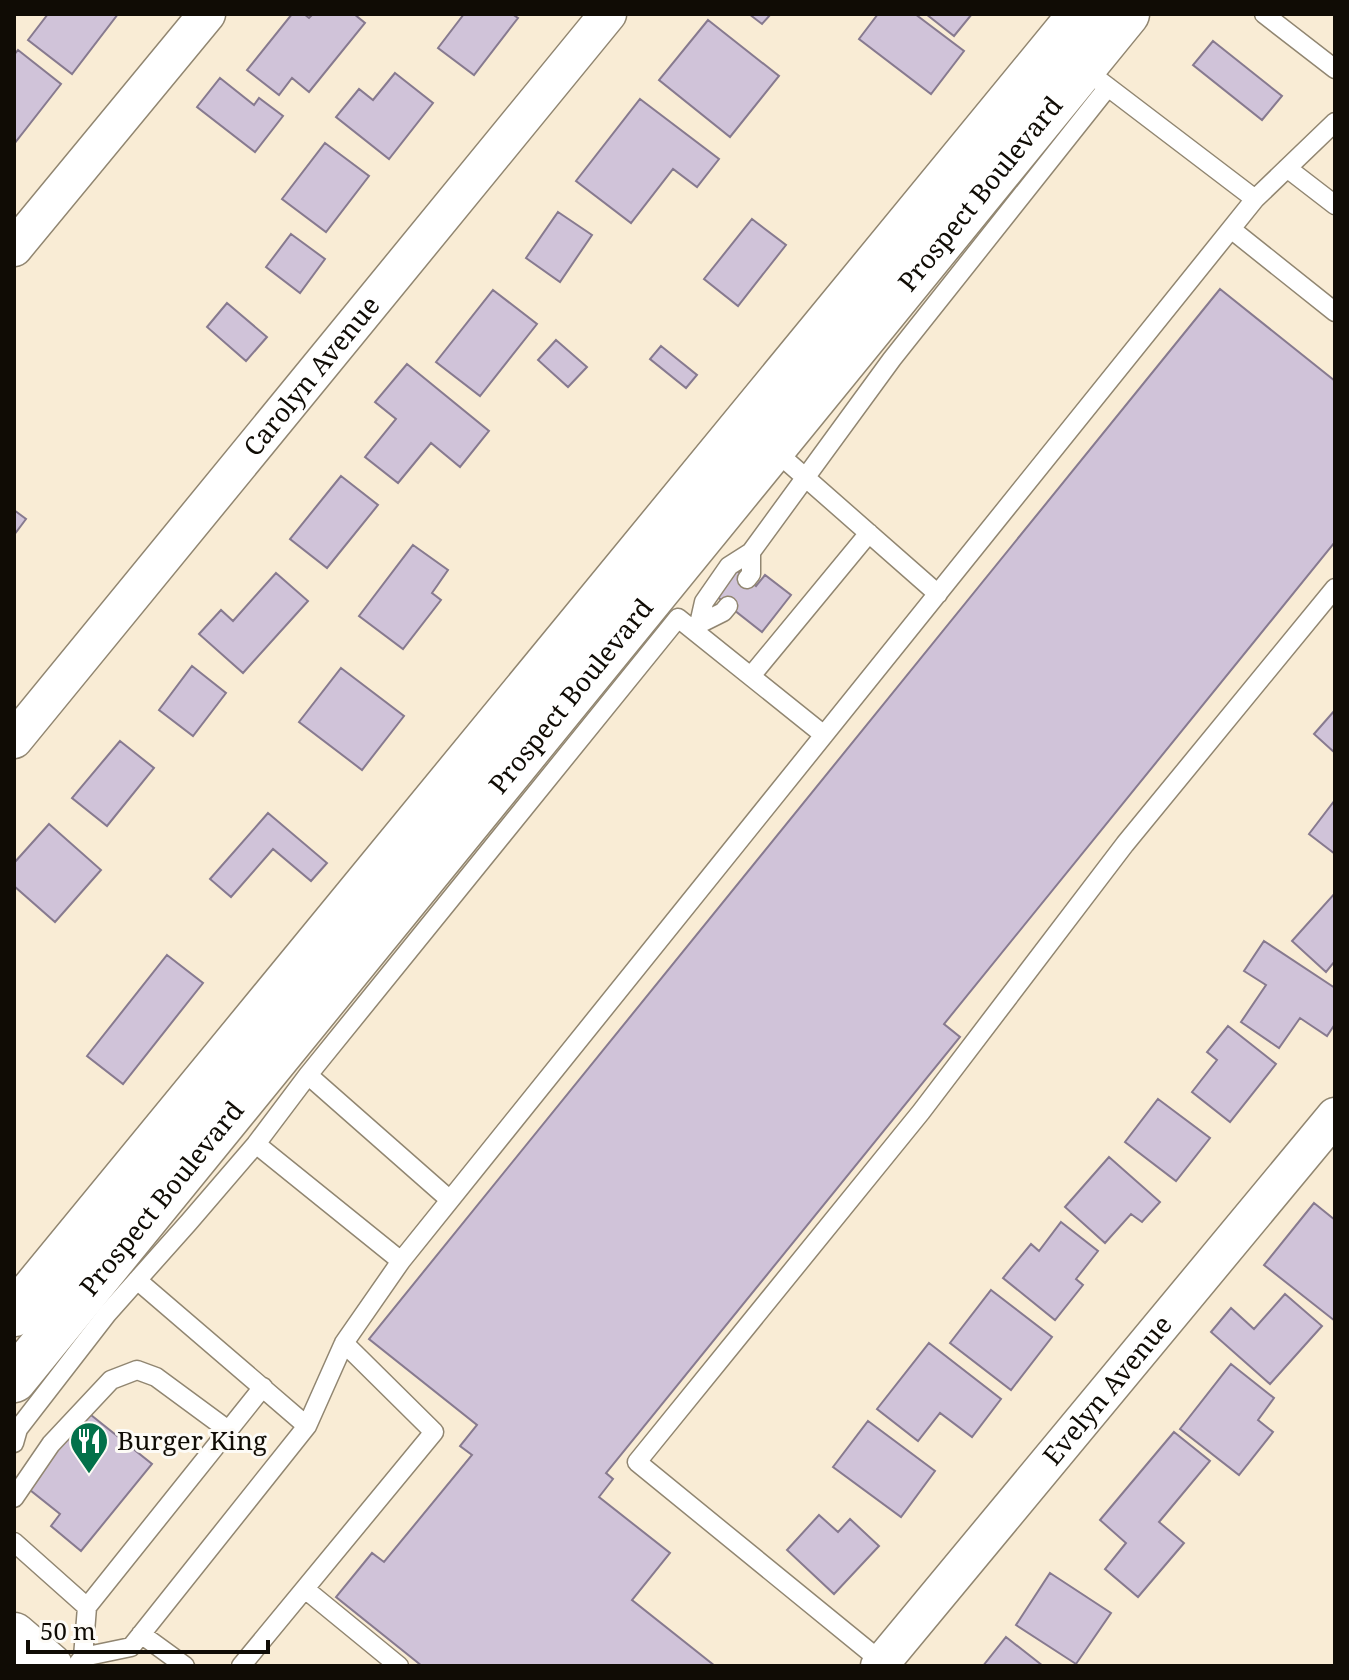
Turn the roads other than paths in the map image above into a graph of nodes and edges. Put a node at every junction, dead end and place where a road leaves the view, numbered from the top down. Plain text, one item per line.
1 (207, 14) edge
2 (608, 14) edge
3 (1081, 14) edge
4 (1127, 14) edge
5 (1264, 14) edge
6 (1335, 69) edge
7 (1096, 78) junction
8 (1335, 122) edge
9 (1287, 168) junction
10 (1255, 199) junction
11 (1335, 205) edge
12 (1231, 229) junction
13 (14, 248) edge
14 (923, 292) junction
15 (1335, 312) edge
16 (773, 449) junction
17 (806, 478) junction
18 (869, 533) junction
19 (751, 552) junction
20 (747, 579) dead end
21 (1335, 588) edge
22 (938, 594) junction
23 (728, 606) dead end
24 (665, 608) junction
25 (696, 627) junction
26 (751, 676) junction
27 (824, 735) junction
28 (14, 740) edge
29 (400, 933) junction
30 (308, 1075) junction
31 (1335, 1116) edge
32 (256, 1144) junction
33 (450, 1200) junction
34 (175, 1211) junction
35 (401, 1261) junction
36 (137, 1280) junction
37 (14, 1314) edge
38 (344, 1343) junction
39 (14, 1380) edge
40 (263, 1387) junction
41 (307, 1426) junction
42 (228, 1430) junction
43 (15, 1433) edge
44 (14, 1498) edge
45 (14, 1542) edge
46 (305, 1589) junction
47 (87, 1607) junction
48 (141, 1634) junction
49 (14, 1635) edge
50 (70, 1663) edge
51 (881, 1664) edge
52 (185, 1666) edge
53 (241, 1666) edge
54 (399, 1666) edge

1 - 13 street
2 - 28 street, Carolyn Avenue
3 - 37 main road, Prospect Boulevard
4 - 7 main road, Prospect Boulevard
5 - 6 lane
7 - 10 lane
7 - 14 main road, Prospect Boulevard
8 - 9 lane
9 - 10 lane
9 - 11 lane
10 - 12 lane
12 - 15 lane
12 - 22 lane
14 - 16 main road, Prospect Boulevard
14 - 17 lane
16 - 17 lane
16 - 24 main road, Prospect Boulevard
17 - 18 lane
17 - 19 lane
18 - 22 lane
18 - 26 lane
19 - 20 lane
19 - 25 lane
21 - 51 lane
22 - 27 lane
23 - 25 lane
24 - 25 lane
24 - 29 main road, Prospect Boulevard
25 - 26 lane
26 - 27 lane
27 - 33 lane
29 - 30 lane
29 - 34 main road, Prospect Boulevard
30 - 32 lane
30 - 33 lane
31 - 51 street, Evelyn Avenue
32 - 34 lane
32 - 35 lane
33 - 35 lane
34 - 36 lane
34 - 39 main road, Prospect Boulevard
35 - 38 lane
36 - 40 lane
36 - 43 lane
38 - 41 lane
38 - 46 lane
40 - 41 lane
40 - 42 lane
41 - 48 lane
42 - 44 lane
42 - 47 lane
45 - 47 lane
46 - 53 lane
46 - 54 lane
47 - 50 lane
48 - 50 lane
48 - 52 lane
49 - 50 main road

